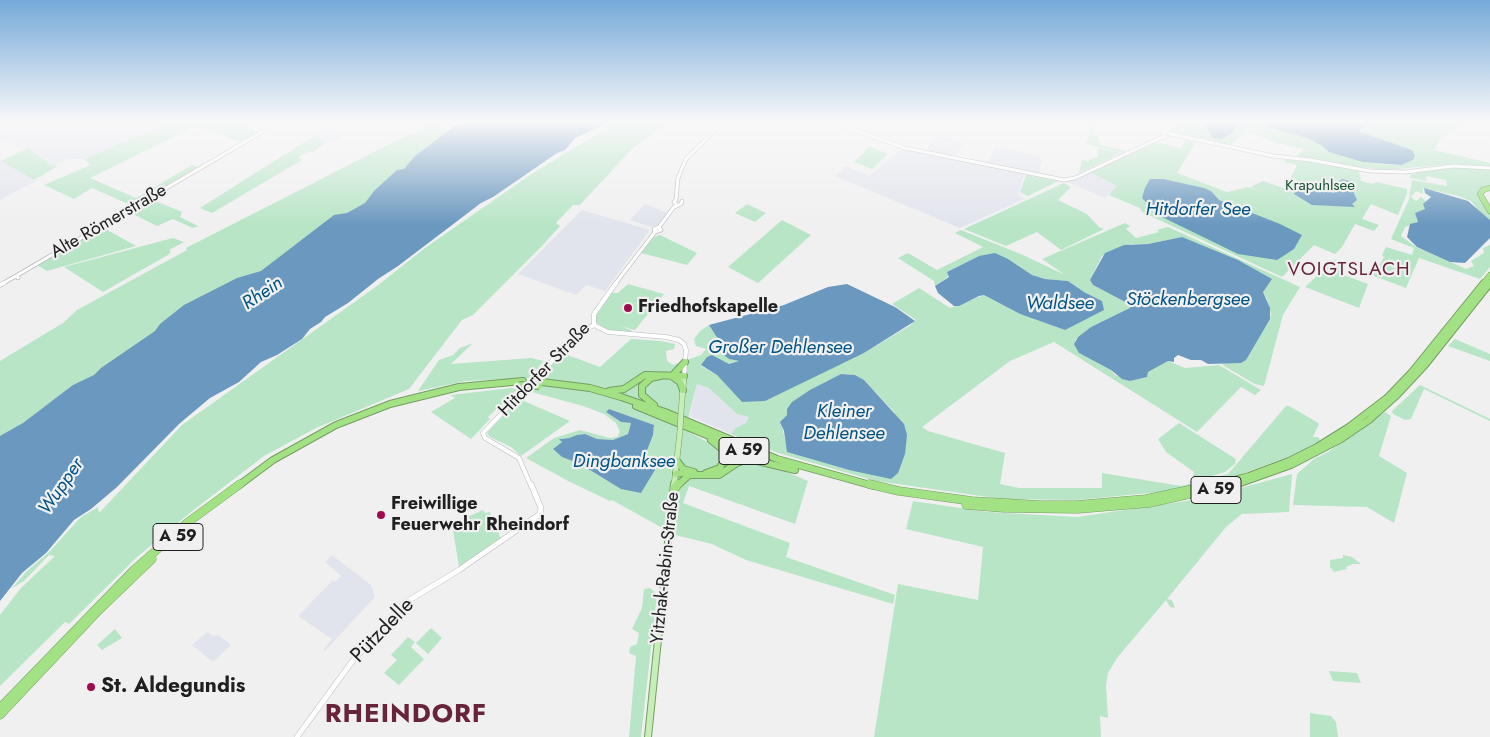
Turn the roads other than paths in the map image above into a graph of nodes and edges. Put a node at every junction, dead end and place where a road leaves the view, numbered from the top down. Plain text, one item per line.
1 (220, 156) edge
2 (689, 156) edge
3 (950, 156) edge
4 (1119, 156) edge
5 (1277, 156) edge
6 (1490, 168) edge
7 (1490, 188) edge
8 (1490, 196) edge
9 (1490, 207) edge
10 (1490, 211) edge
11 (659, 228) joint
12 (655, 232) joint
13 (1489, 277) edge
14 (0, 285) edge
15 (594, 325) junction
16 (685, 362) junction
17 (673, 376) junction
18 (684, 376) junction
19 (540, 384) junction
20 (683, 390) junction
21 (603, 391) junction
22 (665, 412) junction
23 (699, 432) junction
24 (677, 461) junction
25 (790, 468) junction
26 (676, 474) junction
27 (689, 474) junction
28 (675, 488) junction
29 (540, 514) joint
30 (0, 711) edge
31 (297, 737) edge
32 (648, 737) edge

1 - 14 street, Alte Römerstraße
2 - 11 street
3 - 4 street
5 - 6 street
7 - 10 highway
8 - 9 highway
11 - 12 street
12 - 15 street, Hitdorfer Straße
13 - 22 highway, A 59
13 - 25 highway, A 59
15 - 16 street, Yitzhak-Rabin-Straße
15 - 29 street, Hitdorfer Straße
16 - 17 highway
16 - 18 street, Yitzhak-Rabin-Straße
17 - 18 highway
17 - 20 highway
17 - 21 highway
17 - 22 highway
18 - 20 main road, Yitzhak-Rabin-Straße
19 - 21 highway, A 59
19 - 23 highway, A 59
19 - 30 highway, A 59, bridge
20 - 24 main road, Yitzhak-Rabin-Straße, bridge
21 - 22 highway, A 59
23 - 25 highway, A 59
23 - 27 highway
24 - 26 main road, Yitzhak-Rabin-Straße
24 - 27 highway
25 - 27 highway
26 - 27 highway
26 - 28 main road, Yitzhak-Rabin-Straße
27 - 28 highway
28 - 32 main road, Yitzhak-Rabin-Straße
29 - 31 street, Pützdelle

